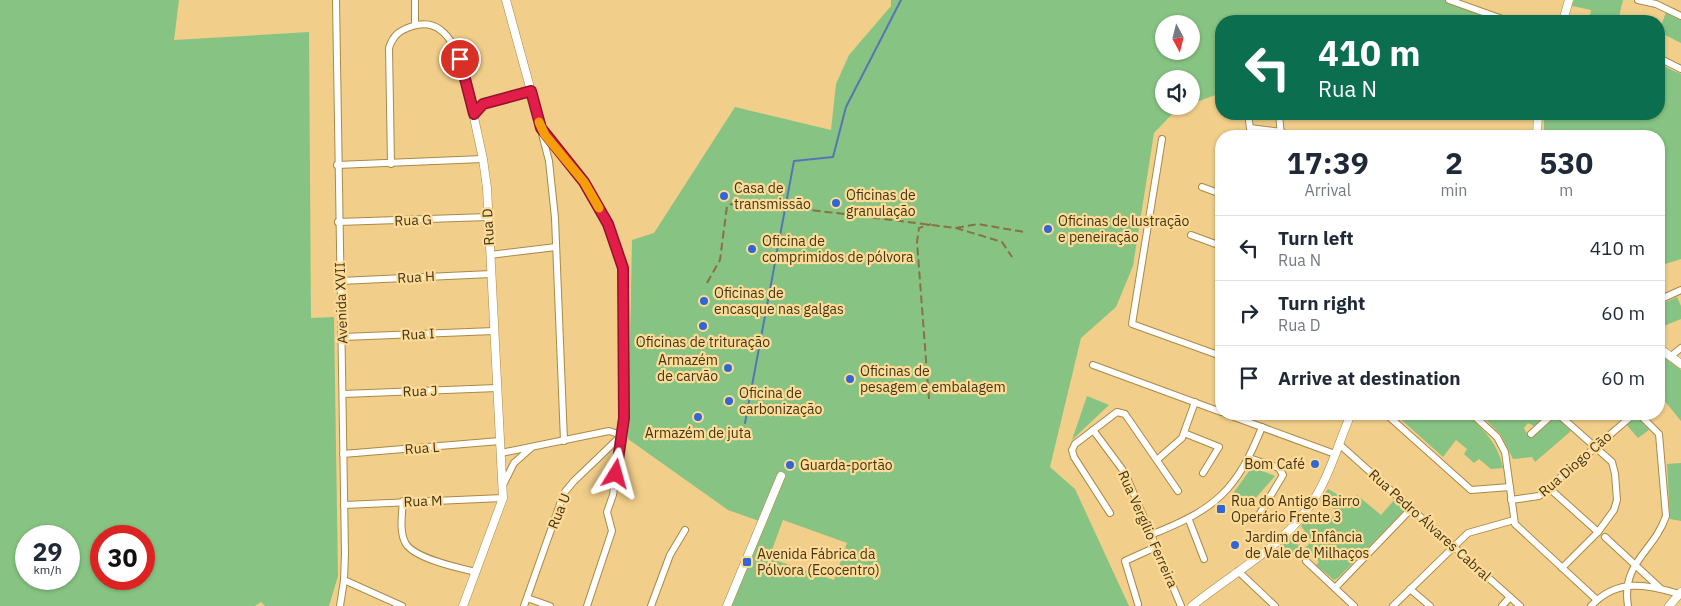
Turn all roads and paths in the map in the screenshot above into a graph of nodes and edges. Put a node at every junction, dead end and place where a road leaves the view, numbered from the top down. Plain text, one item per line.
1 (336, 0) edge
2 (415, 0) edge
3 (506, 0) edge
4 (1449, 0) edge
5 (1569, 0) edge
6 (1638, 0) edge
7 (1491, 15) edge
8 (1565, 15) edge
9 (1681, 16) edge
10 (415, 25) junction
11 (1665, 61) edge
12 (1681, 69) edge
13 (531, 91) junction
14 (474, 114) junction
15 (1249, 121) dead end
16 (541, 128) junction
17 (1250, 128) joint
18 (1261, 130) edge
19 (1162, 139) dead end
20 (483, 159) junction
21 (391, 164) junction
22 (337, 165) junction
23 (1202, 187) dead end
24 (1215, 192) edge
25 (488, 217) junction
26 (338, 222) junction
27 (1191, 235) dead end
28 (1215, 244) edge
29 (556, 247) junction
30 (490, 255) junction
31 (491, 274) junction
32 (340, 281) junction
33 (1681, 290) edge
34 (1665, 297) edge
35 (494, 331) junction
36 (343, 337) junction
37 (1681, 348) edge
38 (1665, 352) edge
39 (1215, 354) edge
40 (1671, 356) junction
41 (1681, 364) edge
42 (1093, 365) dead end
43 (498, 388) junction
44 (343, 394) junction
45 (1195, 402) junction
46 (1215, 410) edge
47 (1248, 420) edge
48 (1348, 420) edge
49 (1393, 420) edge
50 (1479, 420) edge
51 (1546, 420) edge
52 (1564, 420) edge
53 (1627, 420) edge
54 (1645, 420) edge
55 (1262, 427) junction
56 (1093, 430) junction
57 (1184, 433) junction
58 (622, 434) junction
59 (1531, 434) dead end
60 (500, 441) junction
61 (564, 441) junction
62 (1339, 444) junction
63 (535, 446) junction
64 (1593, 447) junction
65 (501, 453) junction
66 (343, 454) junction
67 (1335, 454) junction
68 (1249, 458) junction
69 (1158, 459) junction
70 (1203, 473) dead end
71 (782, 476) dead end
72 (503, 485) junction
73 (1510, 487) junction
74 (1549, 488) junction
75 (1178, 491) dead end
76 (502, 498) junction
77 (1511, 500) junction
78 (403, 501) junction
79 (344, 505) junction
80 (1412, 508) junction
81 (1110, 513) dead end
82 (1259, 514) dead end
83 (1189, 520) junction
84 (1514, 520) junction
85 (685, 530) dead end
86 (1598, 532) junction
87 (1153, 534) junction
88 (1604, 537) dead end
89 (1158, 546) junction
90 (1455, 546) junction
91 (1204, 559) dead end
92 (1306, 561) dead end
93 (1636, 564) junction
94 (1562, 568) junction
95 (1238, 571) junction
96 (476, 572) junction
97 (344, 580) junction
98 (1626, 587) junction
99 (1336, 588) junction
100 (1410, 589) junction
101 (1660, 589) junction
102 (1680, 593) edge
103 (1510, 597) junction
104 (527, 598) junction
105 (1597, 600) junction
106 (1138, 604) dead end
107 (340, 606) edge
108 (402, 606) edge
109 (463, 606) edge
110 (524, 606) edge
111 (550, 606) edge
112 (586, 606) edge
113 (651, 606) edge
114 (727, 606) edge
115 (1181, 606) edge
116 (1192, 606) edge
117 (1275, 606) edge
118 (1354, 606) edge
119 (1393, 606) edge
120 (1430, 606) edge
121 (1502, 606) edge
122 (1520, 606) edge
123 (1591, 606) edge
124 (1628, 606) edge
125 (1669, 606) edge

1 - 22 street, Avenida XVII
2 - 10 street
3 - 13 street
4 - 7 street
5 - 8 street
6 - 9 street
10 - 14 street, Rua D
10 - 21 street
11 - 12 street
13 - 14 street
13 - 16 street
14 - 20 street, Rua D
15 - 17 street
16 - 29 street
16 - 58 street
17 - 18 street
19 - 39 street
20 - 21 street
20 - 25 street, Rua D
21 - 22 street
22 - 26 street, Avenida XVII
23 - 24 street
25 - 26 street, Rua G
25 - 30 street, Rua D
26 - 32 street, Avenida XVII
27 - 28 street
29 - 30 street
29 - 61 street
30 - 31 street, Rua D
31 - 32 street, Rua H
31 - 35 street, Rua D
32 - 36 street, Avenida XVII
33 - 34 street
35 - 36 street, Rua I
35 - 43 street, Rua D
36 - 44 street, Avenida XVII
37 - 40 street
38 - 40 street
40 - 41 street
42 - 45 street
43 - 44 street, Rua J
43 - 60 street, Rua D
44 - 66 street, Avenida XVII
45 - 46 street
45 - 57 street
47 - 55 street
48 - 62 street
49 - 73 street
50 - 73 street
51 - 59 street
52 - 64 street
53 - 64 street, Rua Diogo Cão
54 - 93 street
55 - 67 street
55 - 68 street
56 - 69 street
56 - 81 street
56 - 87 street, Rua Vergílio Ferreira
57 - 69 street
57 - 70 street
58 - 61 street
58 - 104 street, Rua U
58 - 112 street
60 - 65 street, Rua D
60 - 66 street, Rua L
61 - 63 street
62 - 67 street
62 - 80 street, Rua Pedro Álvares Cabral
63 - 65 street
63 - 72 street
64 - 74 street, Rua Diogo Cão
64 - 86 street
65 - 72 street, Rua D
66 - 79 street, Avenida XVII
67 - 95 street
68 - 82 street
68 - 83 street
69 - 75 street
71 - 114 street
72 - 76 street, Rua D
73 - 77 street
74 - 77 street, Rua Diogo Cão
74 - 86 street
76 - 78 street, Rua M
76 - 96 street, Rua D
77 - 84 street
78 - 79 street, Rua M
78 - 96 street
79 - 97 street, Avenida XVII
80 - 90 street, Rua Pedro Álvares Cabral
80 - 99 street
83 - 87 street
83 - 91 street
84 - 90 street
84 - 94 street
85 - 113 street
86 - 94 street
87 - 89 street, Rua Vergílio Ferreira
88 - 93 street
89 - 106 street
89 - 115 street, Rua Vergílio Ferreira
90 - 100 street
90 - 103 street, Rua Pedro Álvares Cabral
92 - 99 street
93 - 98 street
93 - 101 street
94 - 105 street
95 - 116 street
95 - 117 street
96 - 109 street, Rua D
97 - 107 street, Avenida XVII
97 - 108 street
98 - 101 street
98 - 105 street
98 - 124 street
99 - 118 street
100 - 119 street
100 - 120 street
101 - 102 street
102 - 125 street
103 - 121 street
103 - 122 street, Rua Pedro Álvares Cabral
104 - 110 street, Rua U
104 - 111 street
105 - 123 street

